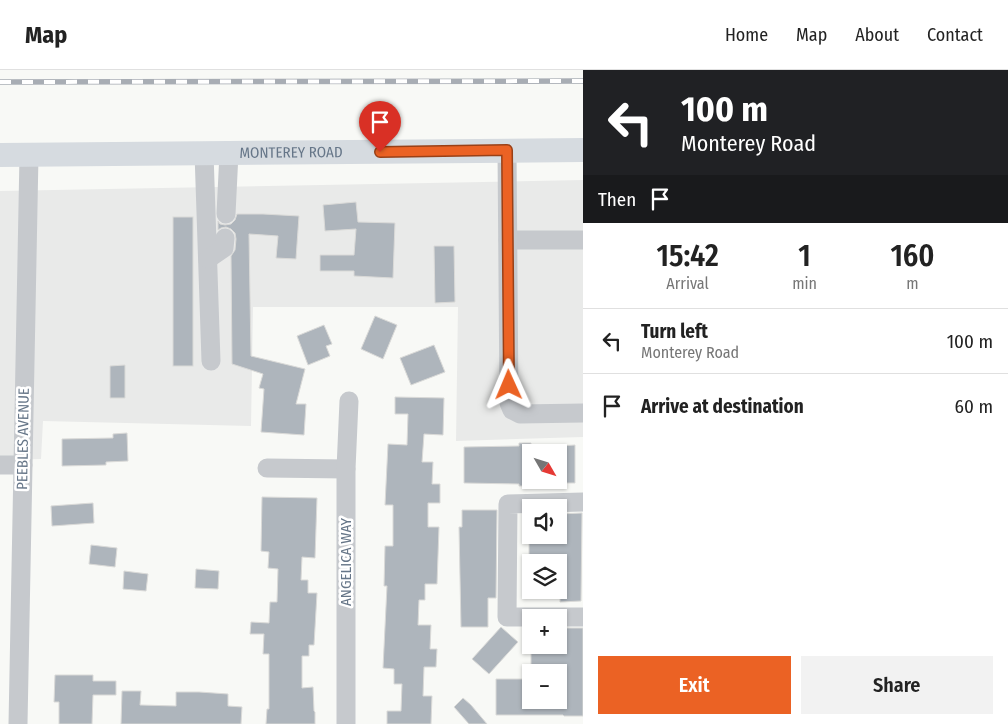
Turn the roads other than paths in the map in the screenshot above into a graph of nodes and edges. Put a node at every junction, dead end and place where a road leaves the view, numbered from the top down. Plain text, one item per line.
1 (507, 150) junction
2 (583, 150) edge
3 (204, 153) junction
4 (229, 153) junction
5 (0, 155) edge
6 (29, 155) junction
7 (206, 203) junction
8 (225, 238) dead end
9 (508, 240) junction
10 (583, 240) edge
11 (208, 259) junction
12 (211, 361) dead end
13 (349, 401) dead end
14 (583, 413) edge
15 (22, 465) junction
16 (0, 466) edge
17 (267, 468) dead end
18 (346, 470) junction
19 (583, 502) edge
20 (583, 617) edge
21 (18, 724) edge
22 (346, 724) edge

1 - 2 main road, MONTEREY ROAD
1 - 4 main road, MONTEREY ROAD
1 - 9 street
3 - 4 main road, MONTEREY ROAD
3 - 6 main road, MONTEREY ROAD
3 - 7 street
4 - 7 street
5 - 6 main road, MONTEREY ROAD
6 - 15 street, PEEBLES AVENUE
7 - 11 street
8 - 11 street
9 - 10 street
9 - 14 street
11 - 12 street
13 - 18 street, ANGELICA WAY
15 - 16 street
15 - 21 street, PEEBLES AVENUE
17 - 18 street
18 - 22 street, ANGELICA WAY
19 - 20 street

